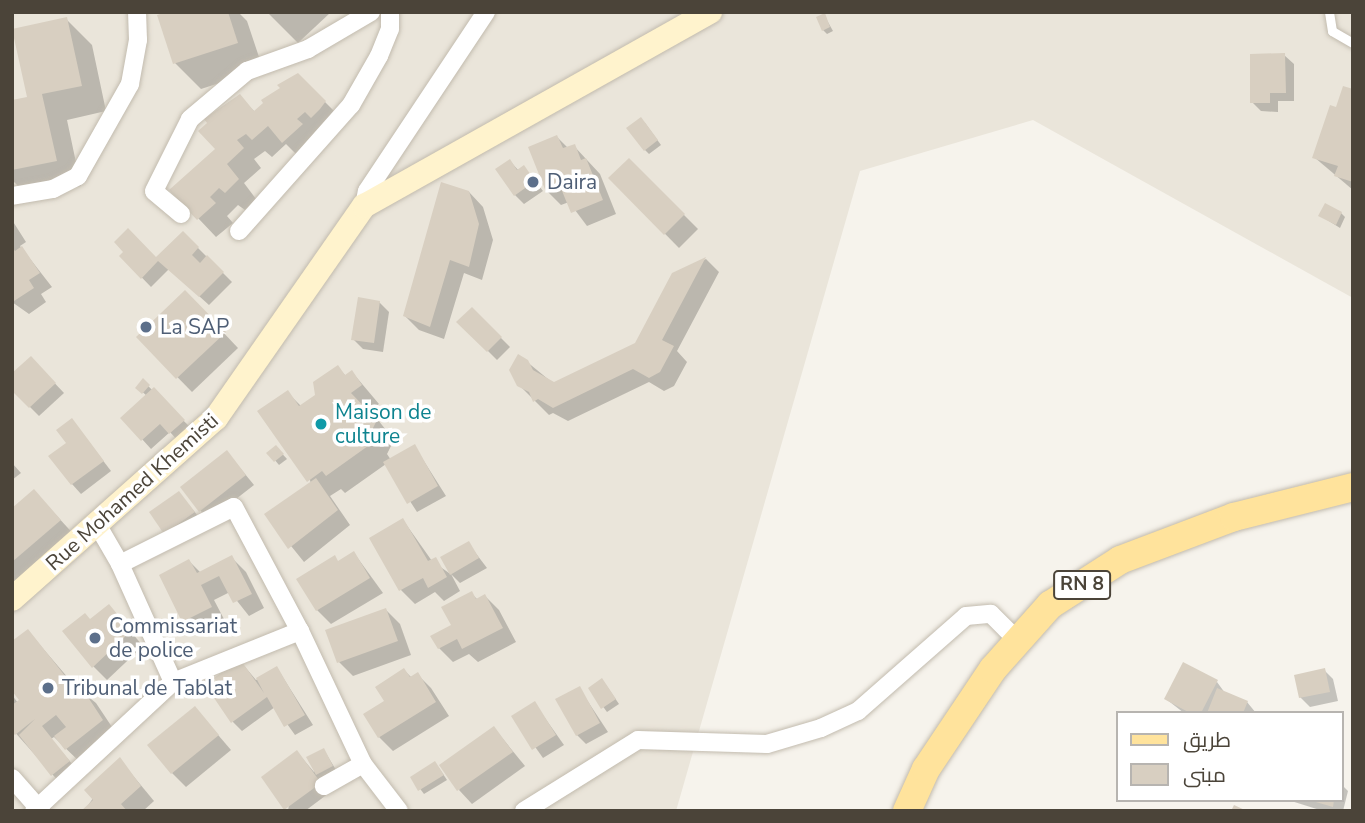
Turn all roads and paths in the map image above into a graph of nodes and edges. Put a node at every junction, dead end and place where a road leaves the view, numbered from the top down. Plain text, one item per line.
1 (137, 12) edge
2 (371, 12) edge
3 (390, 12) edge
4 (486, 12) edge
5 (1329, 12) edge
6 (702, 14) edge
7 (1353, 43) edge
8 (12, 196) edge
9 (364, 206) junction
10 (181, 214) dead end
11 (239, 231) dead end
12 (1353, 487) edge
13 (98, 526) junction
14 (120, 564) junction
15 (12, 599) edge
16 (300, 631) junction
17 (1018, 641) junction
18 (173, 682) junction
19 (363, 764) junction
20 (12, 778) edge
21 (324, 786) dead end
22 (38, 810) edge
23 (399, 811) edge
24 (524, 811) edge
25 (907, 811) edge

1 - 8 street
2 - 10 street
3 - 11 street
4 - 9 street
5 - 7 lane
6 - 9 main road
9 - 13 main road, Rue Mohamed Khemisti
12 - 17 main road, RN 8
13 - 14 street
13 - 15 main road, Rue Mohamed Khemisti
14 - 16 street
14 - 18 street
16 - 18 street
16 - 19 street
17 - 24 street
17 - 25 main road, RN 8
18 - 22 street
19 - 21 street
19 - 23 street
20 - 22 street

